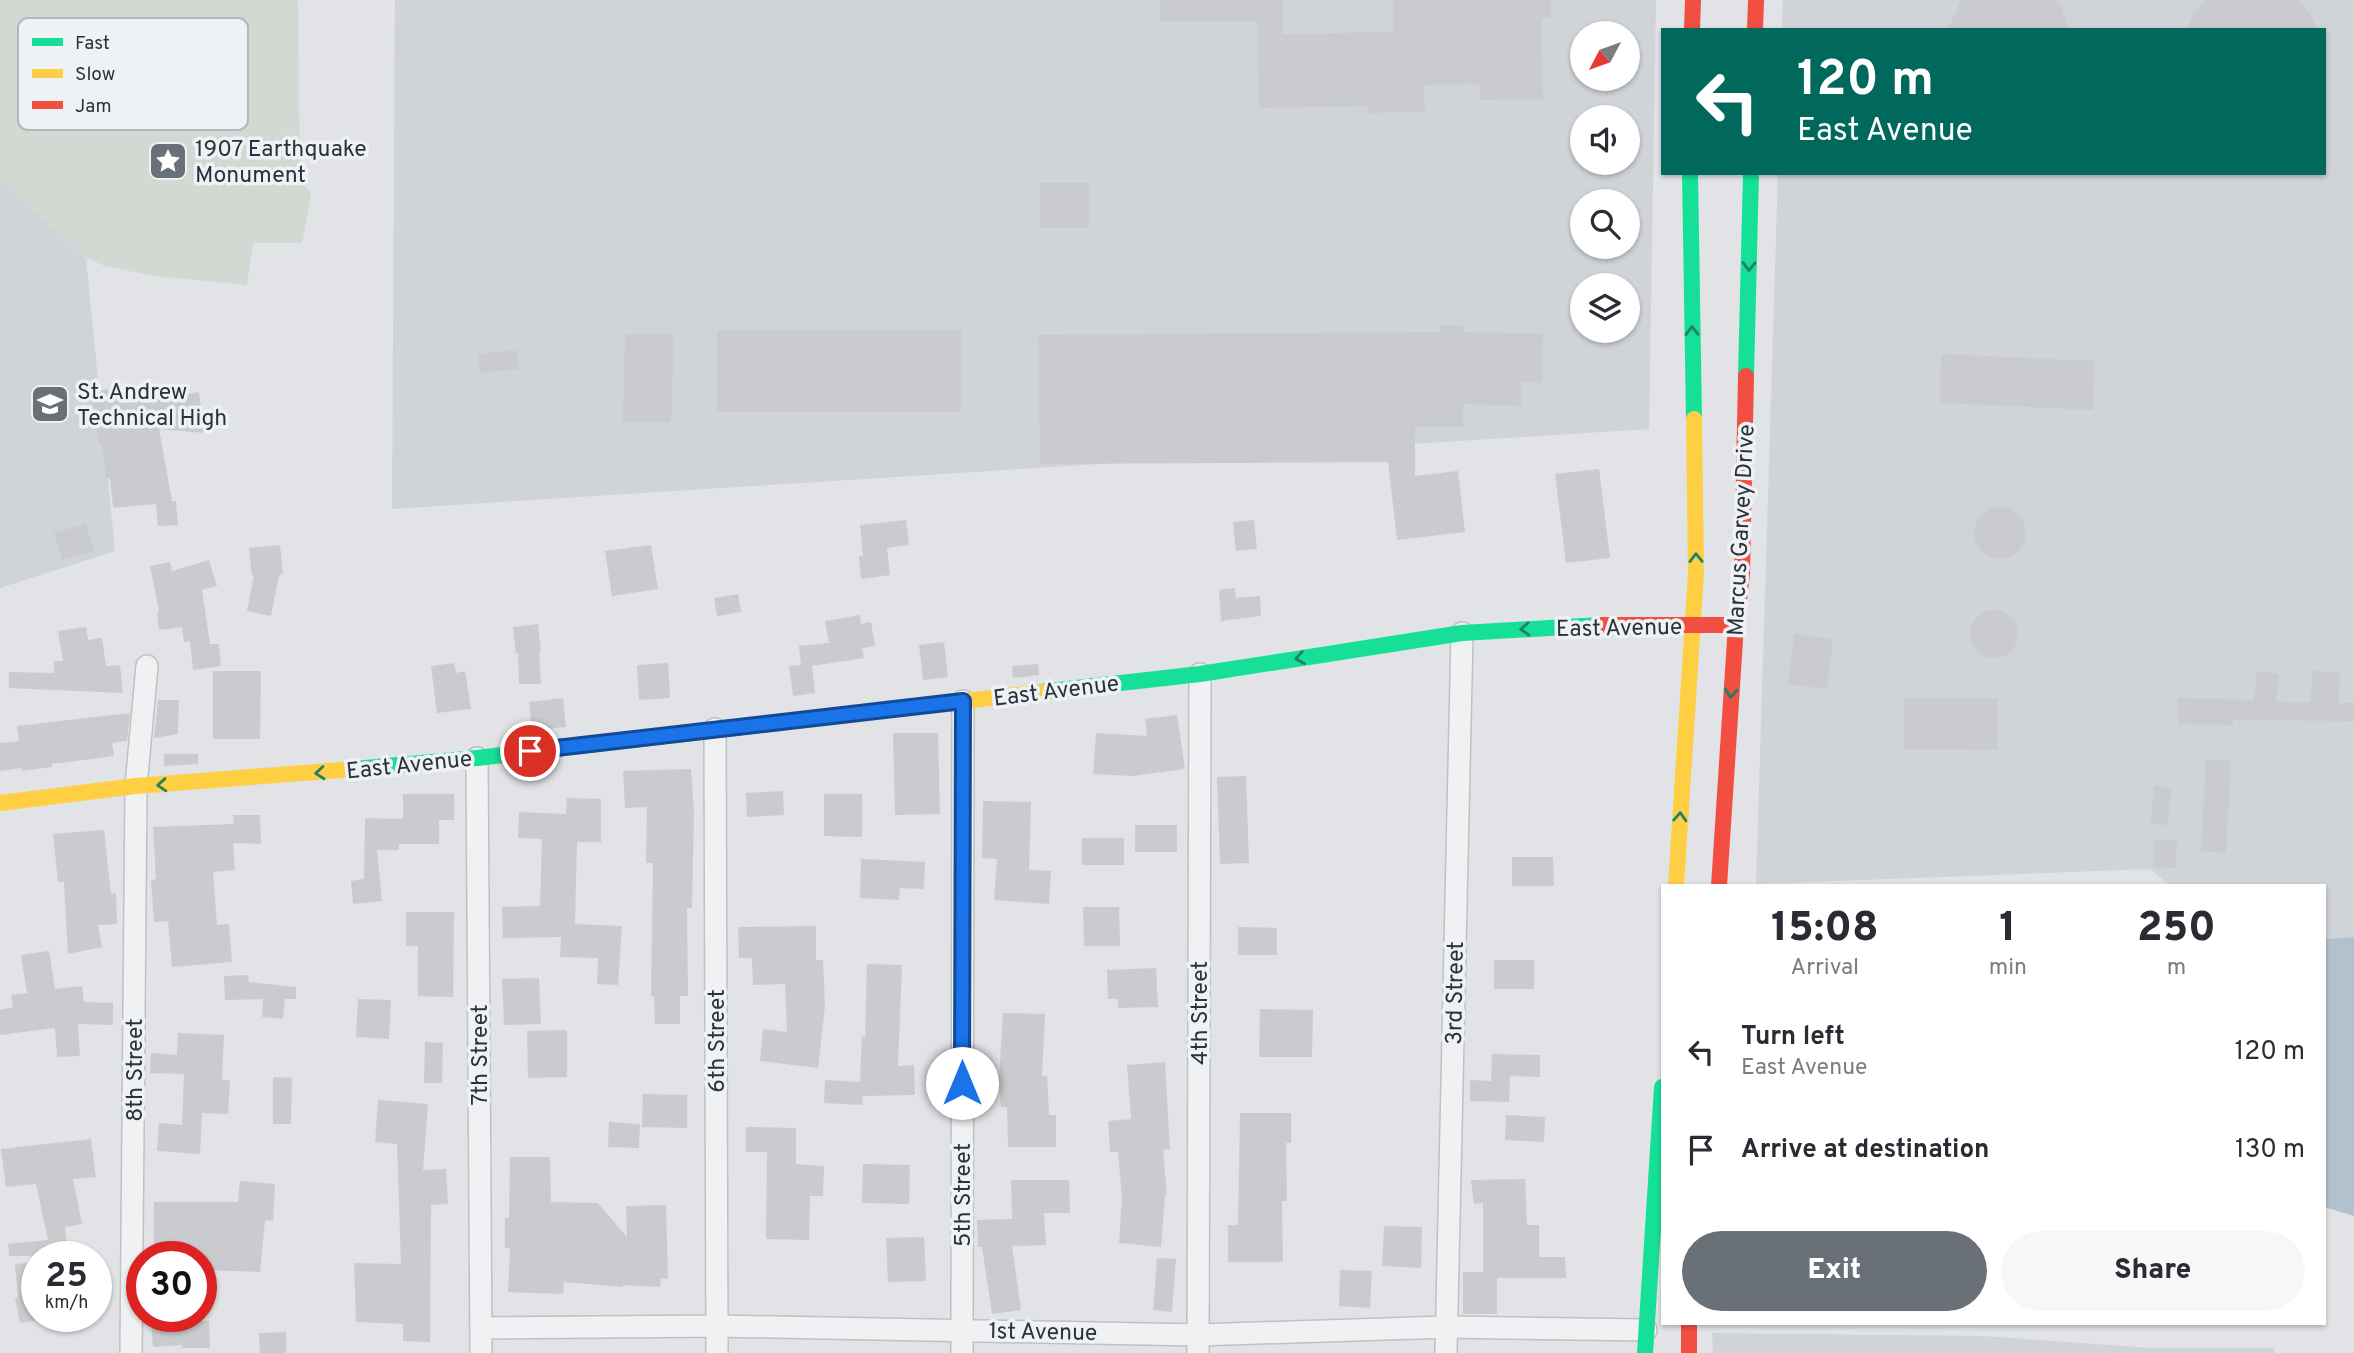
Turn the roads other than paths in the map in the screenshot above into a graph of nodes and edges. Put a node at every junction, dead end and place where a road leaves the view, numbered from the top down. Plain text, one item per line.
1 (1693, 0) edge
2 (1756, 0) edge
3 (1692, 28) edge
4 (1755, 28) edge
5 (1690, 175) edge
6 (1751, 175) edge
7 (1736, 625) junction
8 (1691, 626) junction
9 (1462, 633) junction
10 (148, 666) dead end
11 (1200, 674) junction
12 (963, 701) junction
13 (716, 729) junction
14 (477, 758) junction
15 (136, 786) junction
16 (0, 803) edge
17 (1676, 884) edge
18 (1719, 884) edge
19 (1661, 1102) edge
20 (1689, 1325) edge
21 (717, 1326) junction
22 (1447, 1327) junction
23 (481, 1328) junction
24 (962, 1329) junction
25 (1646, 1330) junction
26 (1198, 1344) edge
27 (131, 1353) edge
28 (481, 1353) edge
29 (717, 1353) edge
30 (962, 1353) edge
31 (1446, 1353) edge
32 (1645, 1353) edge
33 (1689, 1353) edge

1 - 3 main road
2 - 4 main road
8 -> 5 main road, Marcus Garvey Drive
6 -> 7 main road, Marcus Garvey Drive
7 - 8 main road, East Avenue
7 -> 18 main road, Marcus Garvey Drive
8 -> 9 main road, East Avenue
17 -> 8 main road, Marcus Garvey Drive
9 -> 11 main road, East Avenue
9 - 22 street, 3rd Street
10 - 15 street, 8th Street
11 - 12 main road, East Avenue
11 - 26 street, 4th Street
12 - 13 main road, East Avenue
12 - 24 street, 5th Street
13 - 14 main road, East Avenue
13 - 21 street, 6th Street
14 -> 15 main road, East Avenue
14 - 23 street, 7th Street
15 - 16 main road, East Avenue
15 - 27 street, 8th Street
19 - 25 main road
20 - 33 main road
21 - 23 street, 1st Avenue
21 - 24 street, 1st Avenue
21 - 29 street, 6th Street
22 - 25 street, 1st Avenue
22 - 26 street, 1st Avenue
22 - 31 street, 3rd Street
23 - 28 street, 7th Street
24 - 26 street, 1st Avenue
24 - 30 street, 5th Street
25 - 32 main road

